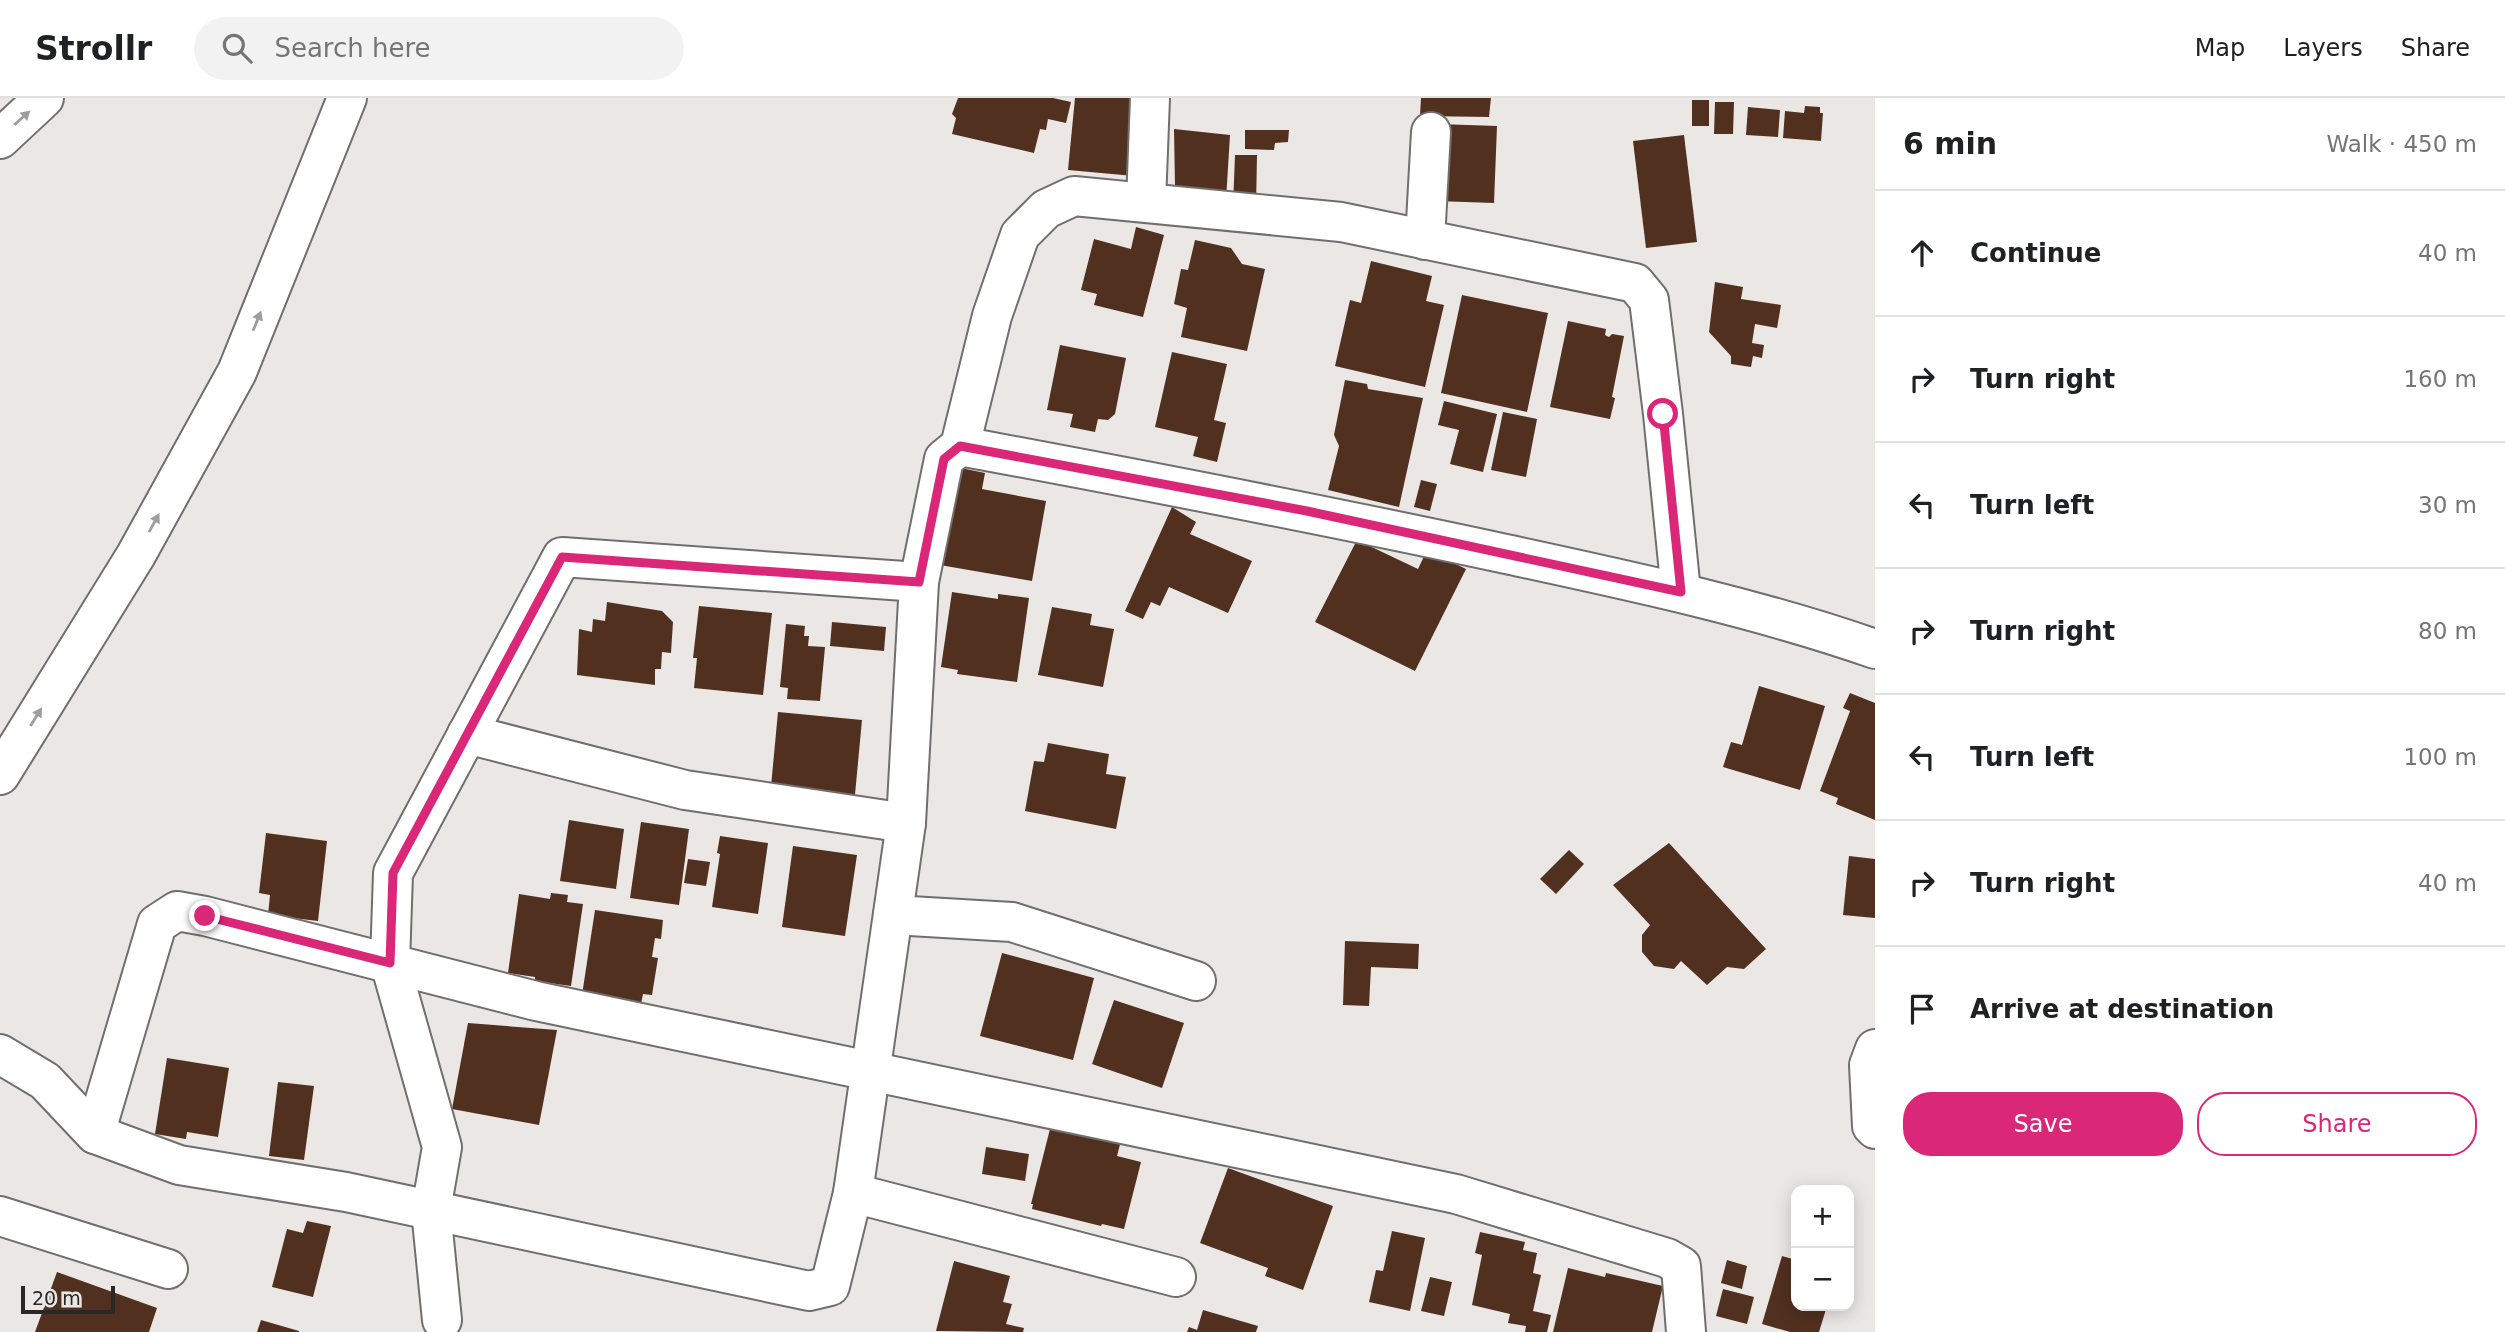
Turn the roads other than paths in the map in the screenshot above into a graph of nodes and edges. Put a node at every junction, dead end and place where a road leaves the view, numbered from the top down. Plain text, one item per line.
1 (44, 98) edge
2 (347, 98) edge
3 (1150, 98) edge
4 (1431, 131) dead end
5 (0, 139) edge
6 (1146, 202) junction
7 (1425, 240) junction
8 (960, 446) junction
9 (919, 582) junction
10 (1681, 592) junction
11 (1875, 649) edge
12 (467, 734) junction
13 (0, 775) edge
14 (906, 823) junction
15 (893, 915) junction
16 (390, 963) junction
17 (1196, 981) dead end
18 (1875, 1049) edge
19 (0, 1054) edge
20 (870, 1069) junction
21 (1875, 1129) edge
22 (95, 1134) junction
23 (853, 1193) junction
24 (430, 1210) junction
25 (0, 1216) edge
26 (169, 1269) dead end
27 (1176, 1277) dead end
28 (442, 1320) dead end
29 (1686, 1332) edge

5 -> 1 street
13 -> 2 street
3 - 6 street
4 - 7 street
6 - 7 street
6 - 8 street
7 - 10 street
8 - 9 street
8 - 10 street
9 - 12 street
9 - 14 street
10 - 11 street
12 - 14 street
12 - 16 street
14 - 15 street
15 - 17 street
15 - 20 street
16 - 20 street
16 - 22 street
16 - 24 street
18 - 21 street
19 - 22 street
20 - 23 street
20 - 29 street
22 - 24 street
23 - 24 street
23 - 27 street
24 - 28 street
25 - 26 street

